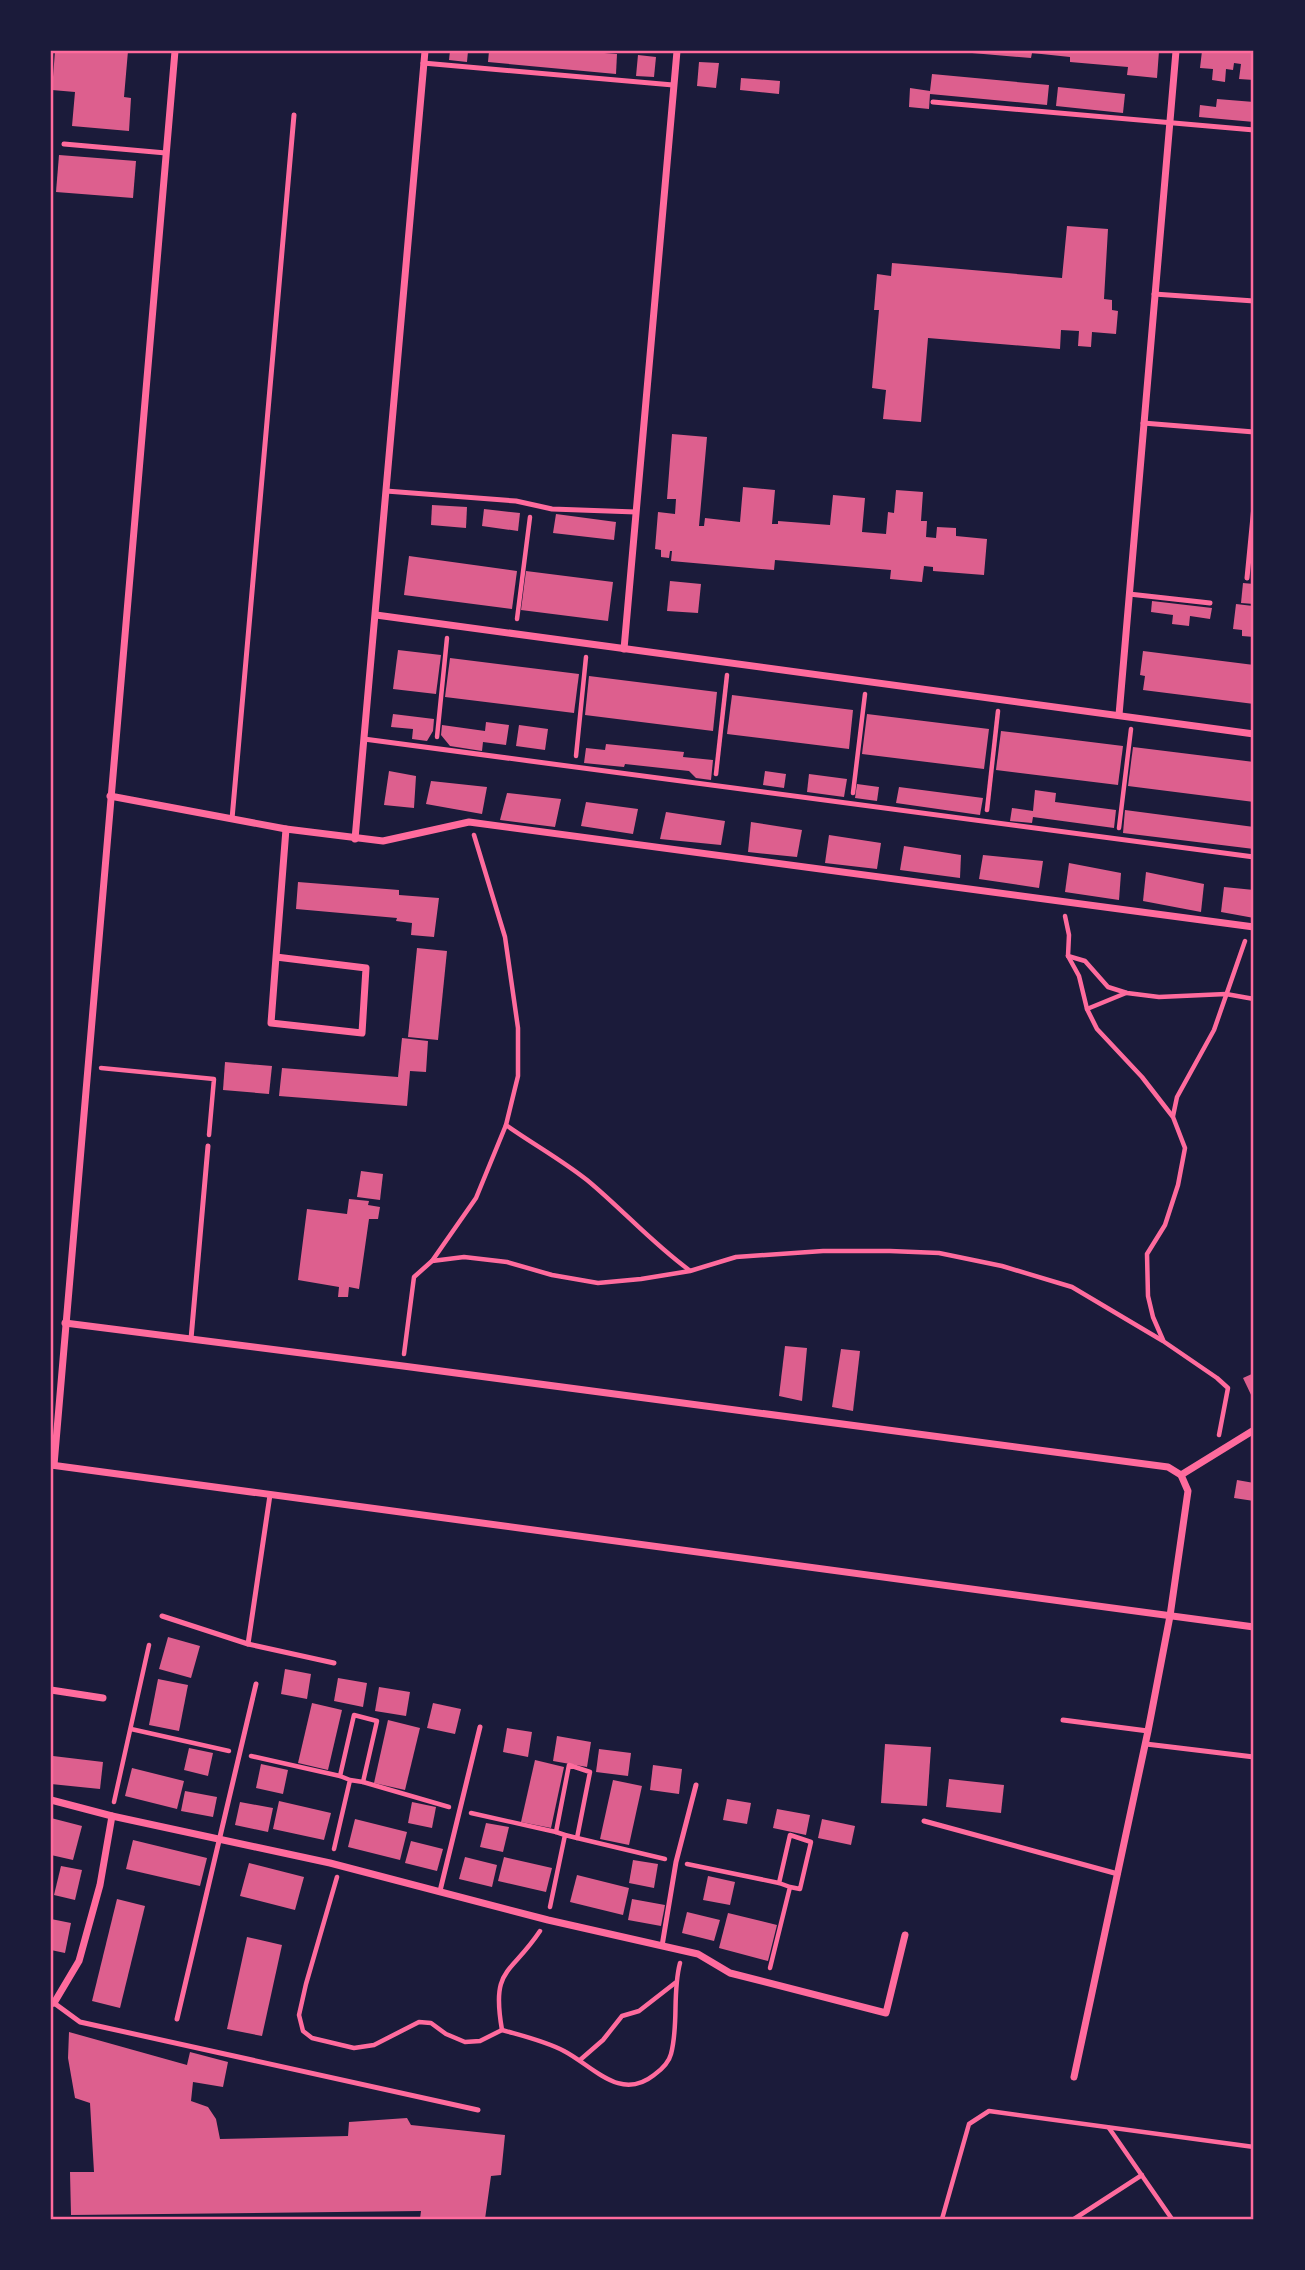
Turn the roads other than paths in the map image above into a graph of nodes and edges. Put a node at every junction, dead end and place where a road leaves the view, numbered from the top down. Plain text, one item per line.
1 (175, 51) edge
2 (425, 51) edge
3 (677, 51) edge
4 (1175, 51) edge
5 (424, 63) junction
6 (673, 85) junction
7 (933, 102) dead end
8 (294, 115) dead end
9 (1169, 122) junction
10 (1254, 130) edge
11 (64, 144) dead end
12 (166, 153) junction
13 (1154, 294) junction
14 (1254, 301) edge
15 (1143, 423) junction
16 (1254, 432) edge
17 (386, 492) junction
18 (1254, 506) edge
19 (636, 512) junction
20 (1247, 578) dead end
21 (1129, 594) junction
22 (1210, 603) dead end
23 (376, 615) junction
24 (624, 649) junction
25 (1119, 715) junction
26 (1254, 734) edge
27 (364, 739) junction
28 (110, 796) junction
29 (232, 819) junction
30 (286, 829) junction
31 (355, 839) junction
32 (1254, 857) edge
33 (1251, 927) edge
34 (276, 957) junction
35 (208, 1146) road end
36 (65, 1323) junction
37 (191, 1339) junction
38 (1254, 1430) edge
39 (53, 1465) edge
40 (1181, 1475) junction
41 (270, 1495) junction
42 (162, 1616) dead end
43 (1170, 1616) junction
44 (1254, 1627) edge
45 (248, 1644) junction
46 (334, 1664) dead end
47 (256, 1684) dead end
48 (51, 1690) edge
49 (103, 1698) dead end
50 (1063, 1720) dead end
51 (480, 1727) dead end
52 (1148, 1731) junction
53 (1146, 1744) junction
54 (1254, 1758) edge
55 (696, 1785) dead end
56 (51, 1800) edge
57 (112, 1816) junction
58 (924, 1821) dead end
59 (219, 1841) junction
60 (1118, 1874) junction
61 (440, 1891) junction
62 (905, 1935) dead end
63 (662, 1946) junction
64 (53, 2003) edge
65 (177, 2019) dead end
66 (1074, 2077) dead end
67 (478, 2110) dead end

1 - 12 street
2 - 5 street
3 - 6 street
4 - 9 street
5 - 6 lane
5 - 17 street
6 - 19 street
7 - 9 lane
8 - 29 lane
9 - 10 lane
9 - 13 street
11 - 12 lane
12 - 28 street
13 - 14 lane
13 - 15 street
15 - 16 lane
15 - 21 street
17 - 19 lane
17 - 23 street
18 - 20 lane
19 - 24 street
21 - 22 lane
21 - 25 street
23 - 24 street
23 - 27 street
24 - 25 street
25 - 26 street
27 - 31 street
27 - 32 lane
28 - 29 street
28 - 36 street
29 - 30 street
30 - 31 street
30 - 34 street
31 - 33 street
34 - 34 street
35 - 37 lane
36 - 37 street
36 - 39 street
37 - 40 street
38 - 40 street
39 - 41 street
40 - 43 street
41 - 43 street
41 - 45 lane
42 - 45 lane
43 - 44 street
43 - 52 street
45 - 46 lane
47 - 59 lane
48 - 49 street
50 - 52 lane
51 - 61 lane
52 - 53 street
53 - 54 lane
53 - 60 street
55 - 63 lane
56 - 57 street
57 - 59 street
57 - 64 street
58 - 60 lane
59 - 61 street
59 - 65 lane
60 - 66 street
61 - 63 street
62 - 63 street
64 - 67 lane

